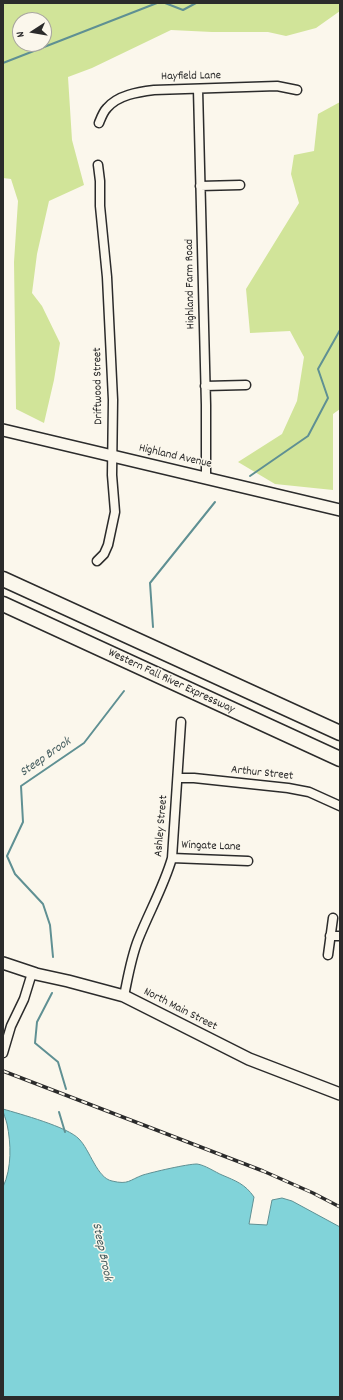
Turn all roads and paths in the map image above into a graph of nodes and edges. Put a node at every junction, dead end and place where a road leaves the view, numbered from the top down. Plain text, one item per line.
1 (198, 89) junction
2 (297, 90) dead end
3 (99, 123) dead end
4 (98, 165) dead end
5 (200, 186) junction
6 (240, 186) dead end
7 (246, 385) dead end
8 (205, 386) junction
9 (3, 430) edge
10 (112, 456) junction
11 (206, 478) junction
12 (339, 508) edge
13 (96, 561) dead end
14 (3, 579) edge
15 (3, 604) edge
16 (181, 722) dead end
17 (340, 733) edge
18 (340, 759) edge
19 (178, 778) junction
20 (340, 806) edge
21 (172, 858) junction
22 (248, 861) dead end
23 (333, 918) dead end
24 (330, 936) junction
25 (340, 936) edge
26 (328, 955) dead end
27 (3, 963) edge
28 (32, 973) junction
29 (124, 996) junction
30 (3, 1054) edge
31 (340, 1094) edge

1 - 2 street, Hayfield Lane
1 - 3 street, Hayfield Lane
1 - 5 street, Highland Farm Road
4 - 10 street, Driftwood Street
5 - 6 street
5 - 8 street, Highland Farm Road
7 - 8 street
8 - 11 street, Highland Farm Road
9 - 10 main road, Highland Avenue
10 - 11 main road, Highland Avenue
10 - 13 street, Driftwood Street
11 - 12 main road, Highland Avenue
14 - 17 highway, Western Fall River Expressway
15 - 18 highway, Western Fall River Expressway
16 - 19 street, Ashley Street
19 - 20 street, Arthur Street
19 - 21 street, Ashley Street
21 - 22 street, Wingate Lane
21 - 29 street, Ashley Street
23 - 24 street
24 - 25 street
24 - 26 street
27 - 28 main road, North Main Street
28 - 29 main road, North Main Street
28 - 30 street
29 - 31 main road, North Main Street

